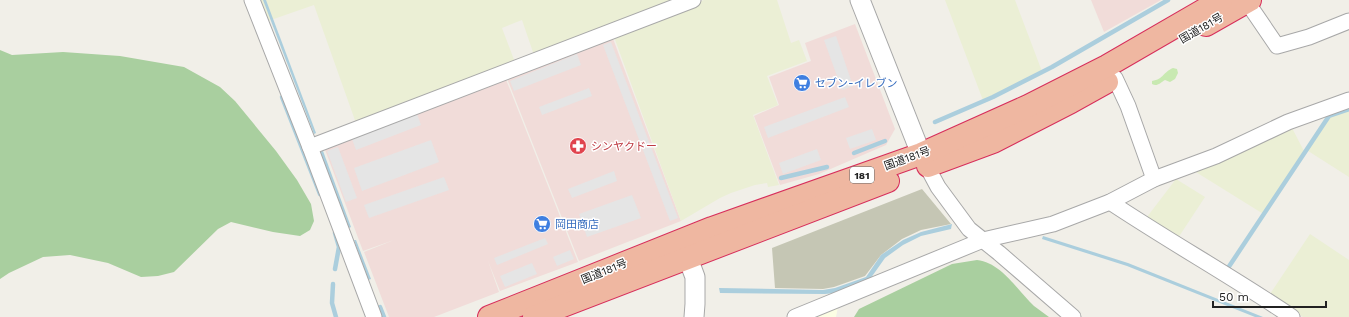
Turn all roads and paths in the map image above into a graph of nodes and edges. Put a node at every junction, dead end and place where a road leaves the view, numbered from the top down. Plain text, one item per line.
1 (252, 0) edge
2 (693, 0) edge
3 (860, 0) edge
4 (1221, 0) edge
5 (1248, 1) edge
6 (1349, 21) edge
7 (1115, 78) junction
8 (1349, 100) edge
9 (310, 147) junction
10 (924, 160) junction
11 (1154, 179) junction
12 (1110, 202) junction
13 (983, 240) junction
14 (684, 249) junction
15 (374, 317) edge
16 (489, 317) edge
17 (534, 317) edge
18 (694, 317) edge
19 (795, 317) edge
20 (1073, 317) edge
21 (1292, 317) edge

1 - 9 street
2 - 9 street
3 - 10 street
4 - 10 highway, 国道181号 / 181
5 - 6 street
5 - 7 highway, 国道181号 / 181
7 - 10 highway, 国道181号 / 181
7 - 11 street
8 - 11 street
9 - 15 street
10 - 13 street
10 - 14 highway, 国道181号 / 181
11 - 12 street
12 - 13 street
12 - 21 street
13 - 19 street
13 - 20 street
14 - 16 highway, 国道181号 / 181
14 - 17 highway, 国道181号 / 181
14 - 18 street

